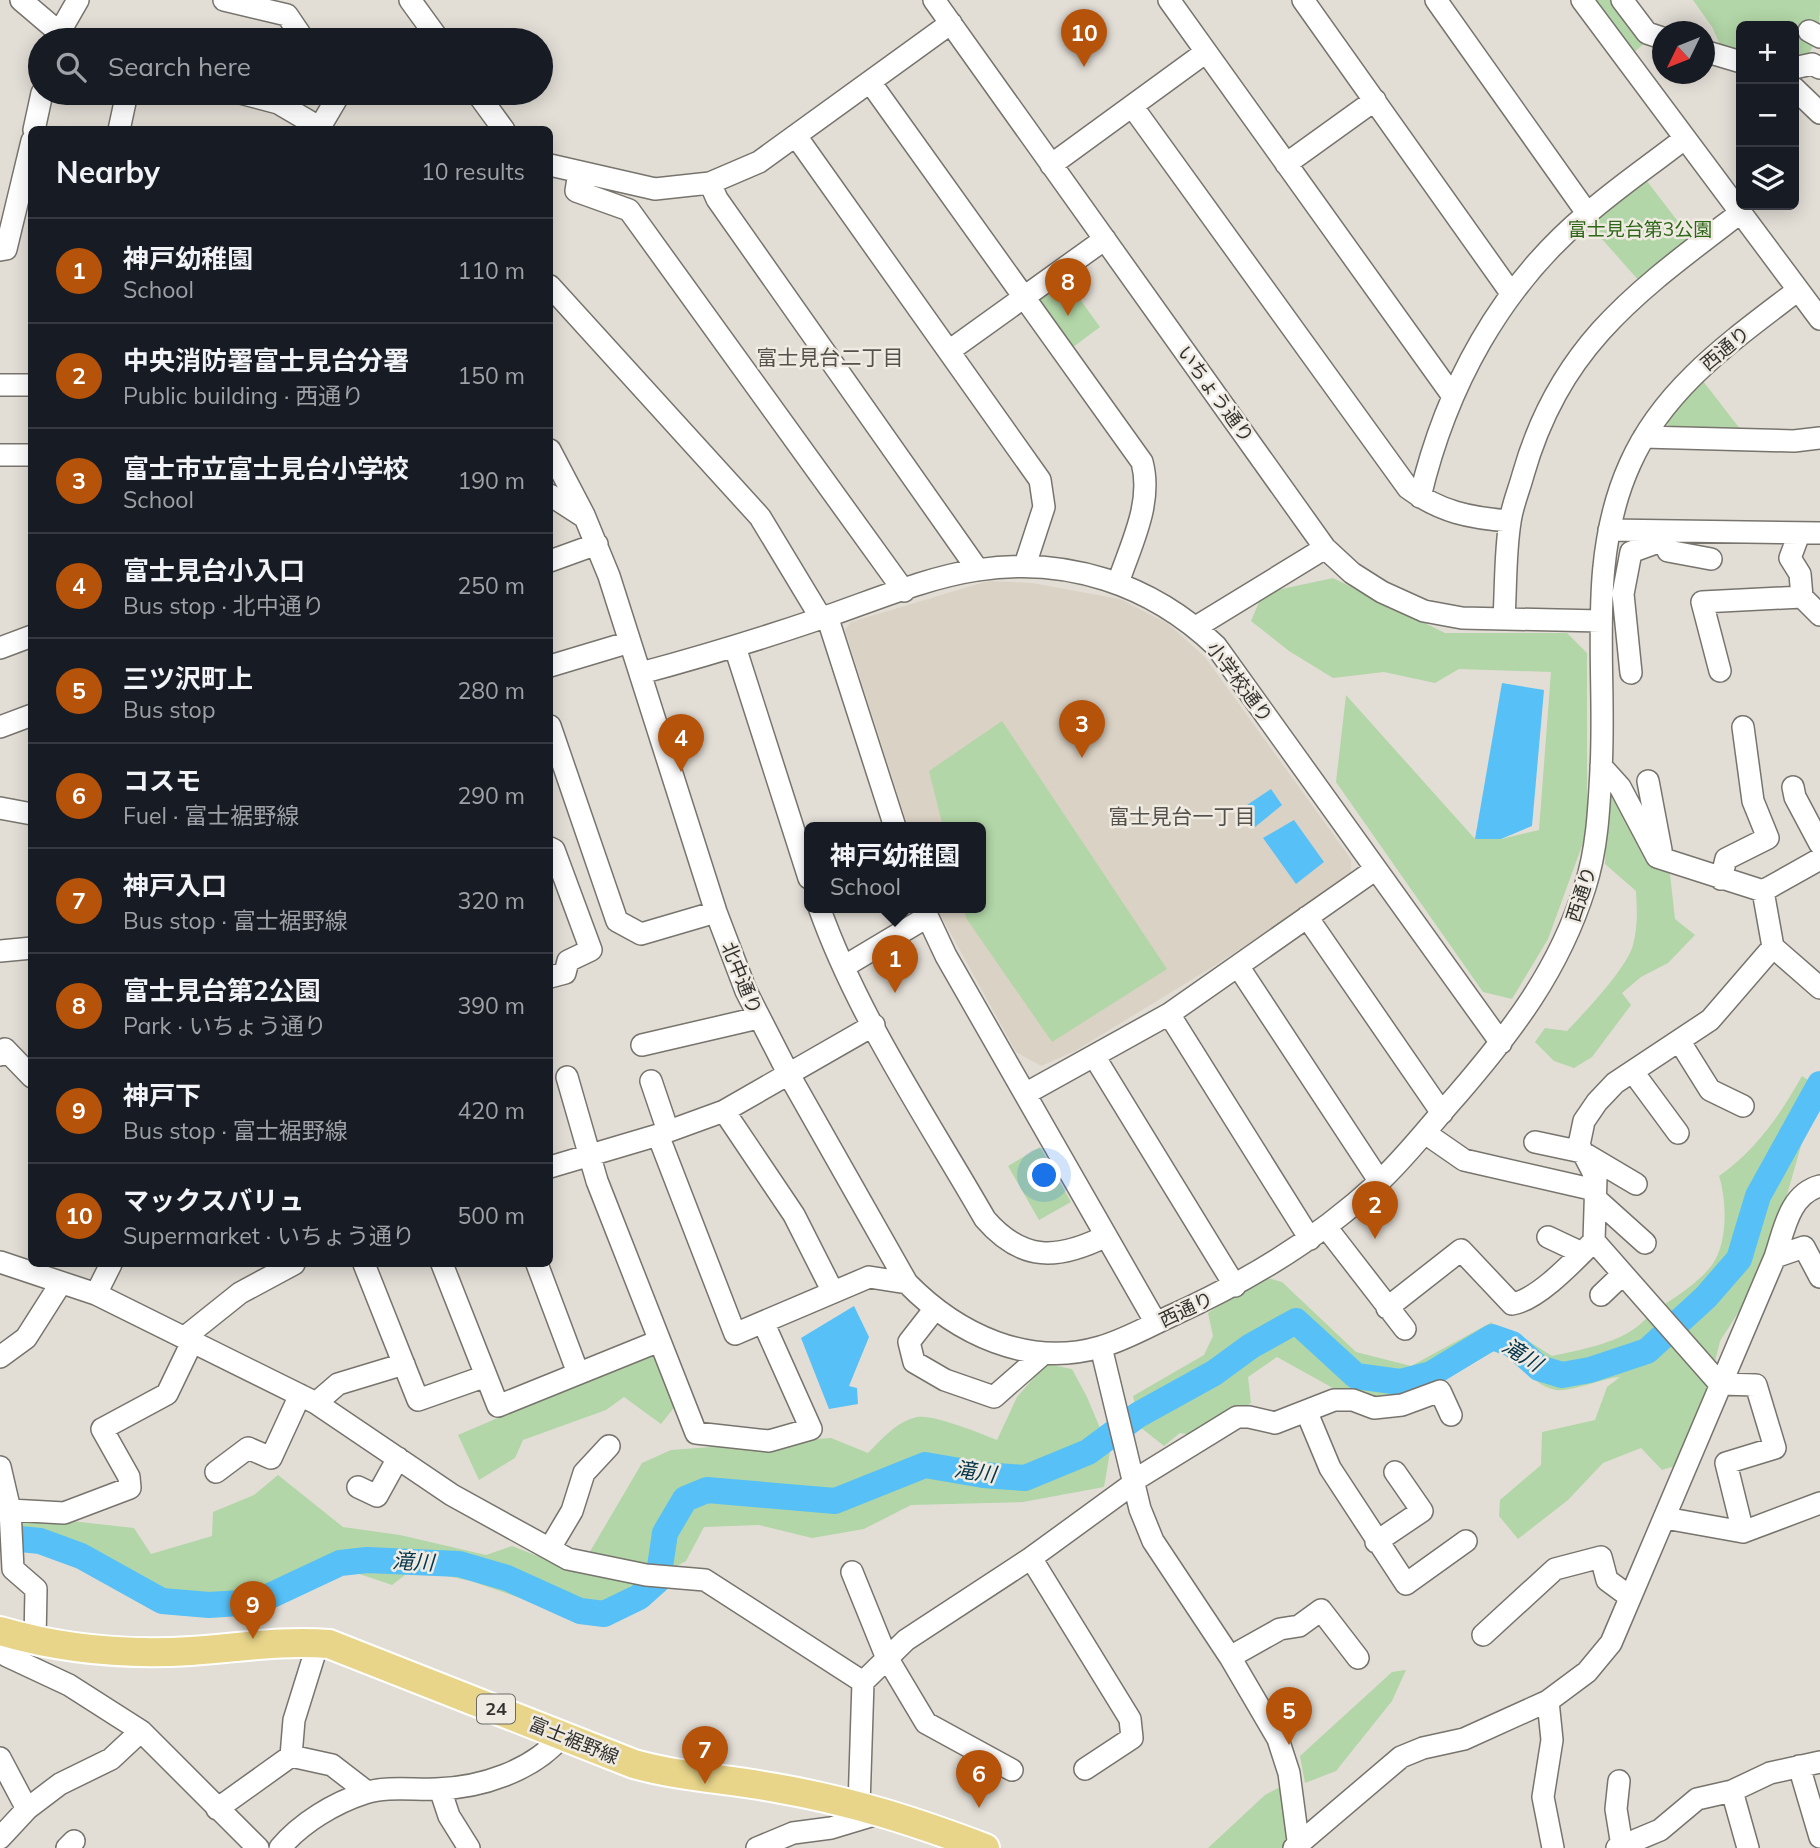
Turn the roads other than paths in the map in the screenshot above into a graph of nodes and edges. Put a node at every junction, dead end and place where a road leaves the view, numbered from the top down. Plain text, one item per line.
1 (21, 0) edge
2 (78, 0) edge
3 (224, 0) edge
4 (410, 0) edge
5 (934, 0) edge
6 (1169, 0) edge
7 (1303, 0) edge
8 (1436, 0) edge
9 (1582, 0) edge
10 (1622, 0) edge
11 (951, 23) junction
12 (50, 28) edge
13 (65, 28) edge
14 (296, 28) edge
15 (430, 28) edge
16 (1652, 35) edge
17 (1206, 52) junction
18 (1715, 54) edge
19 (1736, 61) edge
20 (1799, 67) edge
21 (1820, 68) edge
22 (870, 82) junction
23 (1799, 93) edge
24 (1374, 100) junction
25 (40, 105) edge
26 (124, 105) edge
27 (282, 105) edge
28 (334, 105) edge
29 (485, 105) edge
30 (1132, 106) junction
31 (1820, 113) edge
32 (35, 126) edge
33 (119, 126) edge
34 (318, 126) edge
35 (323, 126) edge
36 (500, 126) edge
37 (796, 136) junction
38 (1684, 139) junction
39 (28, 162) edge
40 (1286, 164) junction
41 (1051, 165) junction
42 (553, 166) edge
43 (579, 172) junction
44 (710, 183) junction
45 (1740, 213) junction
46 (1587, 214) junction
47 (14, 237) edge
48 (1105, 239) junction
49 (553, 289) edge
50 (1798, 290) junction
51 (1511, 293) junction
52 (1024, 297) junction
53 (1820, 319) edge
54 (949, 351) junction
55 (28, 384) edge
56 (0, 385) edge
57 (1452, 395) junction
58 (1644, 437) junction
59 (1820, 438) edge
60 (0, 455) edge
61 (28, 455) edge
62 (553, 456) edge
63 (553, 497) edge
64 (1420, 497) junction
65 (586, 519) junction
66 (1510, 521) junction
67 (1609, 530) junction
68 (1809, 533) edge
69 (1664, 536) junction
70 (597, 544) junction
71 (1325, 548) junction
72 (1711, 559) dead end
73 (553, 560) edge
74 (1025, 565) junction
75 (978, 570) junction
76 (1118, 583) junction
77 (904, 590) junction
78 (1802, 597) junction
79 (1820, 615) edge
80 (824, 617) junction
81 (1504, 618) junction
82 (1601, 621) junction
83 (1196, 627) junction
84 (28, 638) edge
85 (630, 642) junction
86 (735, 647) junction
87 (0, 648) edge
88 (553, 665) edge
89 (1720, 671) dead end
90 (641, 673) junction
91 (1632, 673) dead end
92 (28, 716) edge
93 (0, 727) edge
94 (1743, 727) dead end
95 (553, 746) edge
96 (1601, 766) junction
97 (558, 778) edge
98 (1648, 781) dead end
99 (1793, 788) dead end
100 (0, 808) edge
101 (28, 813) edge
102 (893, 822) edge
103 (1820, 844) edge
104 (553, 850) edge
105 (1663, 859) junction
106 (1820, 859) edge
107 (804, 862) edge
108 (1376, 869) junction
109 (1721, 879) junction
110 (1763, 891) junction
111 (716, 912) junction
112 (823, 913) edge
113 (924, 913) edge
114 (926, 913) edge
115 (1307, 917) junction
116 (1773, 947) junction
117 (28, 948) edge
118 (0, 951) edge
119 (845, 966) junction
120 (1238, 966) junction
121 (553, 976) edge
122 (1820, 988) edge
123 (1170, 1014) junction
124 (758, 1018) junction
125 (874, 1025) junction
126 (1680, 1042) junction
127 (1501, 1043) junction
128 (642, 1045) dead end
129 (0, 1055) edge
130 (1094, 1056) junction
131 (1633, 1072) junction
132 (28, 1073) edge
133 (788, 1073) junction
134 (567, 1077) dead end
135 (651, 1081) dead end
136 (1025, 1094) junction
137 (1743, 1106) dead end
138 (724, 1111) junction
139 (1442, 1113) junction
140 (663, 1133) junction
141 (1425, 1133) junction
142 (1678, 1133) dead end
143 (1535, 1142) dead end
144 (1583, 1152) junction
145 (587, 1154) junction
146 (553, 1166) edge
147 (1380, 1182) junction
148 (1636, 1184) dead end
149 (1820, 1186) edge
150 (1595, 1194) junction
151 (1318, 1233) junction
152 (1106, 1236) junction
153 (1548, 1237) dead end
154 (1645, 1243) dead end
155 (1812, 1243) edge
156 (1588, 1247) junction
157 (1775, 1257) junction
158 (0, 1262) edge
159 (110, 1267) edge
160 (288, 1267) edge
161 (365, 1267) edge
162 (443, 1267) edge
163 (538, 1267) edge
164 (1623, 1274) junction
165 (1820, 1277) edge
166 (61, 1283) junction
167 (907, 1283) junction
168 (1235, 1286) junction
169 (833, 1292) junction
170 (96, 1294) junction
171 (1601, 1295) dead end
172 (1387, 1308) junction
173 (934, 1310) junction
174 (1156, 1323) junction
175 (764, 1324) junction
176 (1405, 1329) dead end
177 (189, 1338) junction
178 (659, 1341) junction
179 (1101, 1347) junction
180 (1044, 1353) junction
181 (0, 1357) edge
182 (404, 1364) junction
183 (578, 1373) junction
184 (486, 1376) junction
185 (1720, 1384) junction
186 (308, 1399) junction
187 (1307, 1413) junction
188 (1451, 1415) dead end
189 (609, 1446) dead end
190 (398, 1458) junction
191 (0, 1467) edge
192 (216, 1472) dead end
193 (1395, 1472) dead end
194 (1133, 1478) junction
195 (358, 1488) dead end
196 (1820, 1503) edge
197 (10, 1510) junction
198 (1665, 1518) junction
199 (1743, 1532) junction
200 (1466, 1541) dead end
201 (1376, 1542) junction
202 (550, 1548) junction
203 (1031, 1558) junction
204 (852, 1572) dead end
205 (1630, 1597) junction
206 (1483, 1635) dead end
207 (318, 1643) junction
208 (10, 1644) edge
209 (887, 1656) junction
210 (1230, 1657) junction
211 (1358, 1658) dead end
212 (863, 1682) junction
213 (1548, 1701) junction
214 (141, 1731) junction
215 (562, 1736) junction
216 (291, 1756) junction
217 (0, 1758) edge
218 (1820, 1762) edge
219 (1799, 1766) junction
220 (1085, 1769) dead end
221 (1012, 1770) dead end
222 (1619, 1781) dead end
223 (440, 1789) junction
224 (1732, 1791) junction
225 (367, 1792) junction
226 (872, 1808) junction
227 (27, 1809) junction
228 (217, 1809) junction
229 (1820, 1837) edge
230 (0, 1838) edge
231 (831, 1838) edge
232 (1297, 1846) edge
233 (1620, 1847) edge
234 (258, 1848) edge
235 (280, 1848) edge
236 (468, 1848) edge
237 (757, 1848) edge
238 (985, 1848) edge
239 (1553, 1848) edge
240 (1748, 1848) edge

1 - 12 street
2 - 13 street
3 - 14 street
4 - 15 street
5 - 11 street, いちょう通り
6 - 17 street
7 - 24 street
8 - 46 street
9 - 38 street
10 - 16 street
11 - 22 street
11 - 41 street, いちょう通り
17 - 30 street
17 - 40 street
18 - 19 street
20 - 21 street
22 - 37 street
22 - 52 street
23 - 31 street
24 - 40 street
24 - 51 street
25 - 32 street
26 - 33 street
27 - 34 street
28 - 35 street
29 - 36 street
30 - 41 street
30 - 64 street
37 - 44 street
37 - 54 street
38 - 45 street
38 - 46 street
39 - 47 street
40 - 57 street
41 - 48 street, いちょう通り
42 - 43 street
43 - 44 street
43 - 77 street
44 - 75 street
45 - 50 street
45 - 66 street
46 - 51 street
48 - 52 street
48 - 71 street, いちょう通り
49 - 80 street
50 - 53 street
50 - 58 street, 西通り
51 - 57 street
52 - 54 street
52 - 76 street
54 - 74 street
55 - 56 street
57 - 64 street
58 - 59 street
58 - 67 street, 西通り
60 - 61 street
62 - 65 street, 北中通り
63 - 65 street
64 - 66 street
65 - 70 street, 北中通り
66 - 81 street
67 - 69 street
67 - 82 street, 西通り
68 - 69 street
68 - 78 street
69 - 72 street
69 - 91 street
70 - 73 street
70 - 85 street, 北中通り
71 - 81 street, いちょう通り
71 - 83 street
74 - 75 street, 小学校通り
74 - 76 street, 小学校通り
75 - 77 street, 小学校通り
76 - 83 street, 小学校通り
77 - 80 street, 小学校通り
78 - 79 street
78 - 89 street
80 - 86 street, 小学校通り
80 - 102 street
81 - 82 street, いちょう通り
82 - 96 street, 西通り
83 - 108 street, 小学校通り
84 - 87 street
85 - 88 street
85 - 90 street, 北中通り
86 - 90 street, 小学校通り
86 - 107 street
90 - 111 street, 北中通り
92 - 93 street
94 - 109 street
95 - 97 street
96 - 105 street
96 - 127 street, 西通り
97 - 111 street
98 - 105 street
99 - 103 street
100 - 101 street
104 - 121 street
105 - 109 street
106 - 110 street
108 - 115 street
108 - 127 street, 小学校通り
109 - 110 street
110 - 116 street
111 - 124 street, 北中通り
112 - 119 street
113 - 119 street
114 - 136 street
115 - 120 street
115 - 139 street
116 - 122 street
116 - 126 street
117 - 118 street
119 - 125 street
120 - 123 street
120 - 147 street
123 - 130 street
123 - 151 street
124 - 128 street
124 - 133 street, 北中通り
125 - 133 street
125 - 152 street
126 - 131 street
126 - 137 street
127 - 139 street, 西通り
129 - 132 street
130 - 136 street
130 - 168 street
131 - 142 street
131 - 144 street
133 - 138 street
133 - 167 street, 北中通り
134 - 145 street
135 - 140 street
136 - 152 street
138 - 140 street
138 - 169 street
139 - 141 street, 西通り
140 - 145 street
140 - 175 street
141 - 147 street, 西通り
141 - 150 street
143 - 144 street
144 - 148 street
144 - 150 street
145 - 146 street
145 - 178 street
147 - 151 street, 西通り
149 - 157 street
150 - 154 street
150 - 156 street
151 - 168 street, 西通り
151 - 172 street
152 - 174 street
153 - 156 street
155 - 157 street
155 - 165 street
156 - 164 street
156 - 172 street
157 - 185 street
158 - 166 street
159 - 170 street
160 - 177 street
161 - 182 street
162 - 184 street
163 - 183 street
164 - 171 street
164 - 185 street
166 - 170 street
166 - 181 street
167 - 169 street
167 - 173 street, 北中通り
168 - 174 street, 西通り
169 - 175 street
170 - 177 street
172 - 176 street
173 - 180 street, 北中通り
173 - 180 street
174 - 179 street, 西通り
175 - 178 street
177 - 186 street
177 - 197 street
178 - 183 street
179 - 180 street, 北中通り
179 - 194 street
182 - 184 street
182 - 186 street
183 - 184 street
185 - 198 street
185 - 199 street
186 - 190 street
186 - 192 street
187 - 188 street
187 - 194 street
187 - 201 street
189 - 202 street
190 - 195 street
190 - 202 street
191 - 197 street
193 - 201 street
194 - 203 street
194 - 210 street
196 - 199 street
197 - 208 street
198 - 199 street
198 - 205 street
200 - 201 street
202 - 212 street
203 - 209 street
203 - 220 street
204 - 209 street
205 - 206 street
205 - 213 street
207 - 208 main road, 富士裾野線 / 24
207 - 215 main road, 富士裾野線 / 24
207 - 216 street
208 - 214 street
209 - 212 street
209 - 221 street
210 - 211 street
210 - 232 street
212 - 226 street
213 - 232 street
213 - 239 street
214 - 227 street
214 - 228 street
215 - 223 street
215 - 226 main road, 富士裾野線 / 24
216 - 225 street
216 - 228 street
217 - 227 street
218 - 219 street
219 - 224 street
219 - 229 street
222 - 233 street
223 - 225 street
223 - 236 street
224 - 233 street
224 - 240 street
225 - 235 street
226 - 231 street
226 - 238 main road, 富士裾野線 / 24
227 - 230 street
228 - 234 street
231 - 237 street

